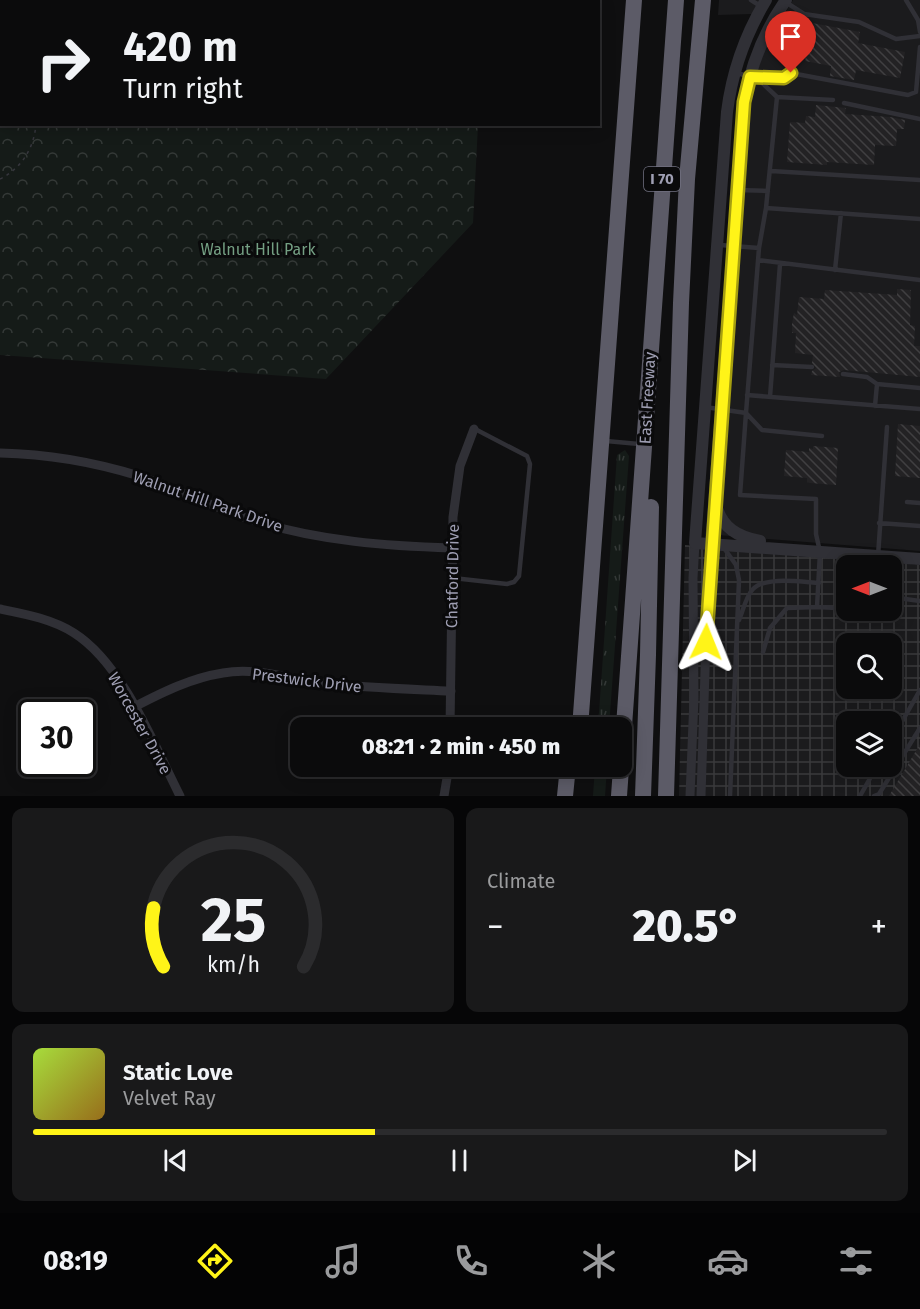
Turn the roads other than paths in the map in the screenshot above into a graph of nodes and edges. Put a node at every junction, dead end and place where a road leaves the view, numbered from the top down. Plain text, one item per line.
1 (634, 0) edge
2 (676, 0) edge
3 (703, 0) edge
4 (906, 0) edge
5 (785, 1) edge
6 (760, 2) edge
7 (804, 14) junction
8 (920, 34) edge
9 (920, 47) edge
10 (734, 73) junction
11 (791, 73) junction
12 (754, 78) junction
13 (777, 97) junction
14 (833, 100) dead end
15 (844, 103) dead end
16 (920, 119) edge
17 (771, 171) junction
18 (920, 180) edge
19 (737, 190) junction
20 (768, 191) junction
21 (766, 208) junction
22 (841, 213) junction
23 (920, 219) edge
24 (717, 244) junction
25 (733, 246) junction
26 (759, 248) junction
27 (758, 260) junction
28 (780, 264) junction
29 (835, 270) junction
30 (920, 280) edge
31 (772, 365) junction
32 (812, 368) dead end
33 (843, 374) dead end
34 (877, 384) junction
35 (920, 388) edge
36 (747, 395) junction
37 (770, 397) junction
38 (875, 406) junction
39 (705, 407) junction
40 (722, 409) junction
41 (920, 409) edge
42 (746, 412) junction
43 (887, 427) dead end
44 (474, 429) joint
45 (822, 436) dead end
46 (600, 441) junction
47 (644, 444) junction
48 (0, 453) edge
49 (715, 501) junction
50 (907, 502) dead end
51 (920, 503) edge
52 (675, 508) junction
53 (879, 523) junction
54 (920, 526) edge
55 (695, 543) junction
56 (717, 545) junction
57 (452, 548) junction
58 (796, 550) junction
59 (820, 552) junction
60 (864, 555) edge
61 (878, 555) edge
62 (902, 558) edge
63 (920, 559) edge
64 (591, 564) junction
65 (453, 578) junction
66 (819, 583) junction
67 (902, 599) edge
68 (920, 601) edge
69 (818, 607) junction
70 (836, 608) edge
71 (0, 609) edge
72 (738, 624) junction
73 (763, 652) dead end
74 (920, 690) edge
75 (451, 691) junction
76 (134, 707) junction
77 (450, 717) edge
78 (574, 717) edge
79 (581, 717) edge
80 (902, 722) edge
81 (920, 728) edge
82 (447, 777) edge
83 (567, 777) edge
84 (577, 777) edge
85 (871, 777) edge
86 (180, 796) edge
87 (444, 796) edge
88 (565, 796) edge
89 (576, 796) edge
90 (619, 796) edge
91 (642, 796) edge
92 (654, 796) edge
93 (666, 796) edge
94 (690, 796) edge
95 (701, 796) edge
96 (730, 796) edge
97 (860, 796) edge
98 (874, 796) edge

1 - 46 highway, I 70
2 - 47 highway, East Freeway / I 70
3 - 52 highway
4 - 8 lane
5 - 7 lane
5 - 12 street
6 - 10 street
7 - 8 lane
7 - 11 lane
9 - 11 lane
10 - 12 lane
10 - 24 street
11 - 12 lane
12 - 13 lane
12 - 19 street
13 - 14 lane
13 - 17 lane
15 - 16 lane
17 - 18 lane
17 - 20 lane
19 - 20 lane
19 - 25 street
20 - 21 lane
21 - 22 lane
21 - 26 lane
22 - 23 lane
22 - 29 lane
24 - 25 lane
24 - 39 street
25 - 26 lane
25 - 40 street
26 - 27 lane
27 - 28 lane
27 - 36 lane
28 - 29 lane
28 - 31 lane
29 - 30 lane
31 - 32 lane
31 - 37 lane
33 - 34 lane
34 - 35 lane
34 - 38 lane
36 - 37 lane
36 - 42 lane
37 - 38 lane
38 - 41 lane
39 - 40 lane
39 - 55 street
40 - 42 lane
40 - 49 street
42 - 45 lane
42 - 59 lane
43 - 53 lane
44 - 57 street, Chatford Drive
44 - 65 lane
46 - 47 lane
46 - 64 highway, I 70
47 - 90 highway, East Freeway / I 70
47 - 91 highway
48 - 57 street, Walnut Hill Park Drive
49 - 56 street
49 - 58 street
50 - 51 lane
52 - 92 highway
52 - 93 highway
53 - 54 lane
53 - 61 lane
55 - 56 street
55 - 94 street
56 - 58 street
56 - 72 lane
56 - 95 street
57 - 65 street, Chatford Drive
58 - 59 street
59 - 60 street
59 - 66 lane
62 - 63 street
64 - 78 highway
64 - 79 highway, I 70
65 - 75 street, Chatford Drive
66 - 69 lane
66 - 72 lane
67 - 68 lane
69 - 70 lane
69 - 73 lane
71 - 76 street, Worcester Drive
72 - 96 lane
74 - 80 lane
75 - 76 street, Prestwick Drive
75 - 77 street, Chatford Drive
76 - 86 street, Worcester Drive
81 - 98 lane
82 - 87 street
83 - 88 highway
84 - 89 highway
85 - 97 lane

